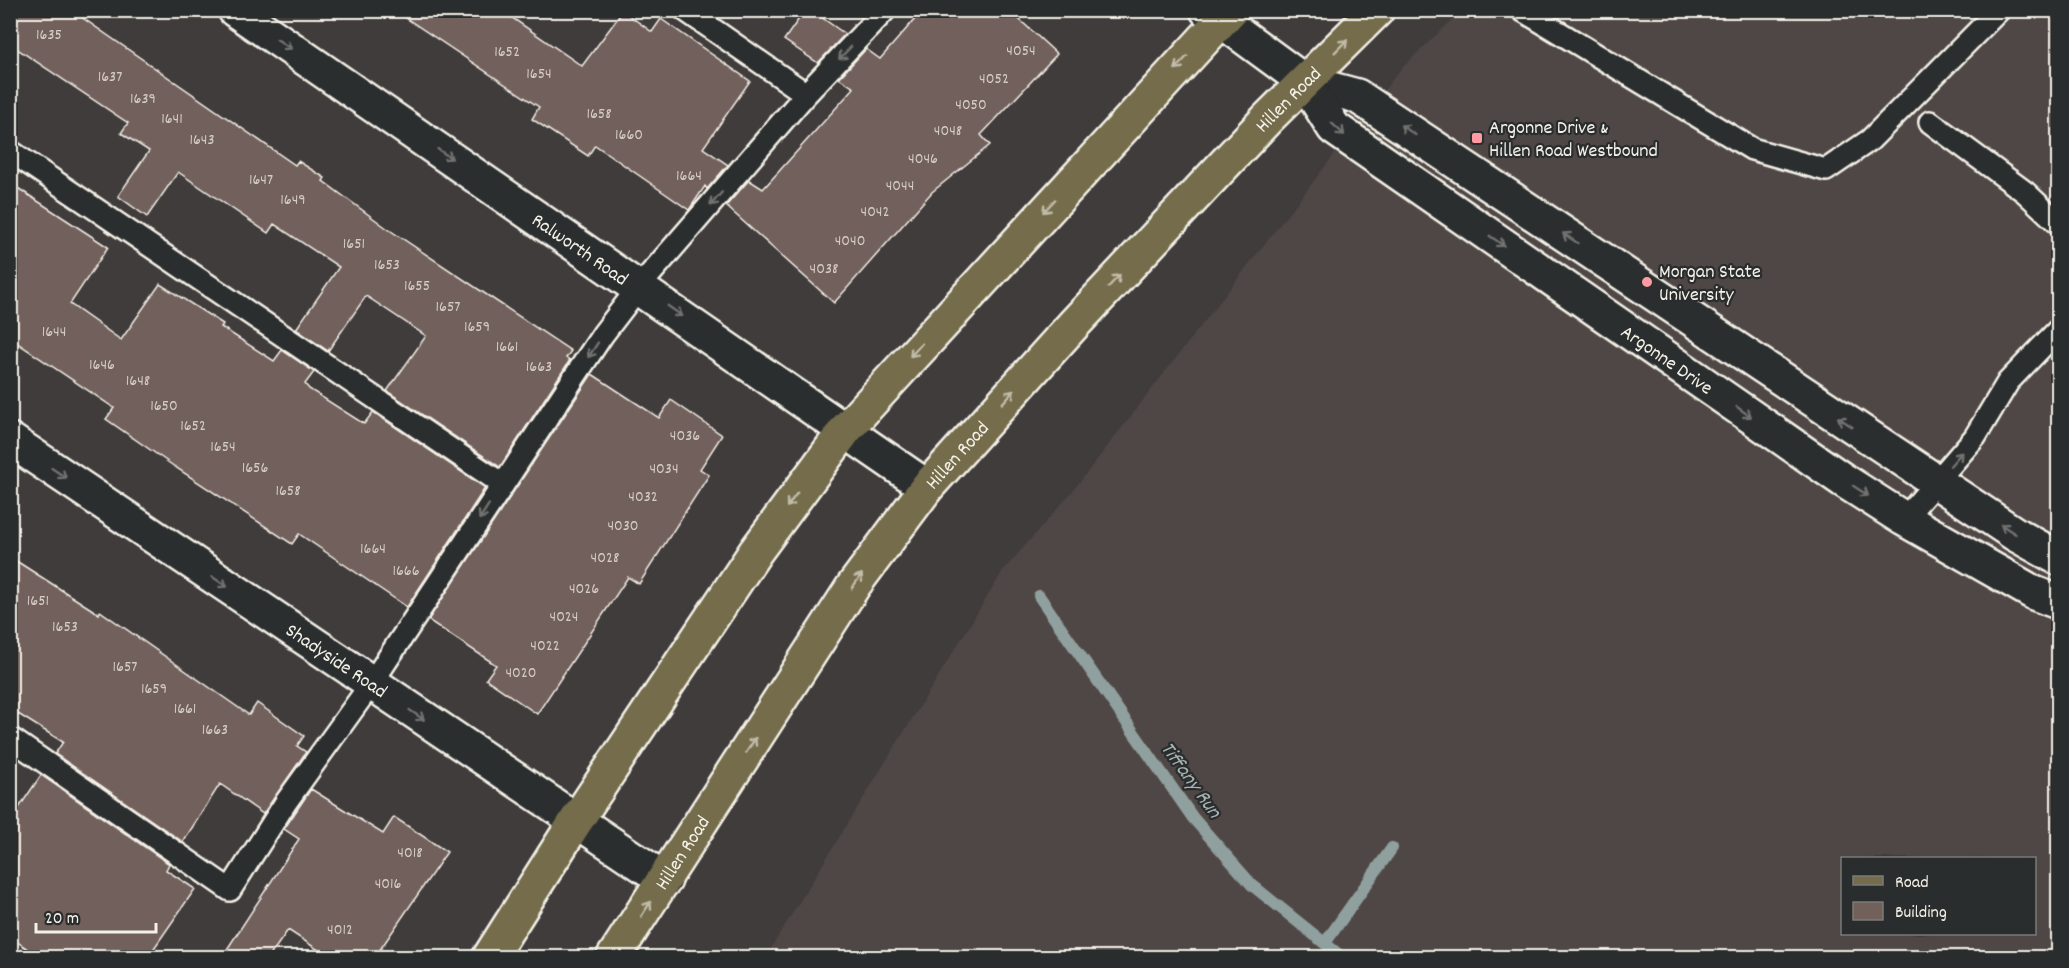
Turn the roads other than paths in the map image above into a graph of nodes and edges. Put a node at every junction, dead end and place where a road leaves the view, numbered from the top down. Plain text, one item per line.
1 (235, 10) edge
2 (685, 10) edge
3 (885, 10) edge
4 (1377, 10) edge
5 (1522, 10) edge
6 (1999, 10) edge
7 (1219, 14) edge
8 (1305, 82) junction
9 (806, 94) junction
10 (1930, 122) dead end
11 (10, 151) edge
12 (2058, 223) edge
13 (639, 287) junction
14 (2058, 330) edge
15 (846, 429) junction
16 (10, 440) edge
17 (1936, 482) junction
18 (502, 484) junction
19 (927, 487) junction
20 (1904, 519) junction
21 (2058, 558) edge
22 (2058, 602) edge
23 (371, 684) junction
24 (10, 738) edge
25 (576, 821) junction
26 (665, 880) junction
27 (489, 957) edge
28 (614, 957) edge

1 -> 13 main road, Ralworth Road
2 - 9 lane
3 -> 9 lane
8 -> 4 main road, Hillen Road
5 - 6 lane
7 - 8 main road, Argonne Drive
7 -> 15 main road
17 -> 8 main road, Argonne Drive
19 -> 8 main road, Hillen Road
8 -> 20 main road, Argonne Drive
9 -> 13 lane
10 - 12 lane
11 - 18 lane
13 -> 15 main road, Ralworth Road
13 -> 18 lane
17 -> 14 lane
15 - 19 main road, Ralworth Road
15 -> 25 main road
16 -> 23 main road, Shadyside Road
17 - 20 lane
21 -> 17 main road, Argonne Drive
18 -> 23 lane
26 -> 19 main road, Hillen Road
20 - 22 main road, Argonne Drive
23 - 24 lane
23 -> 25 main road, Shadyside Road
25 - 26 main road, Shadyside Road
25 - 27 main road
28 -> 26 main road, Hillen Road

